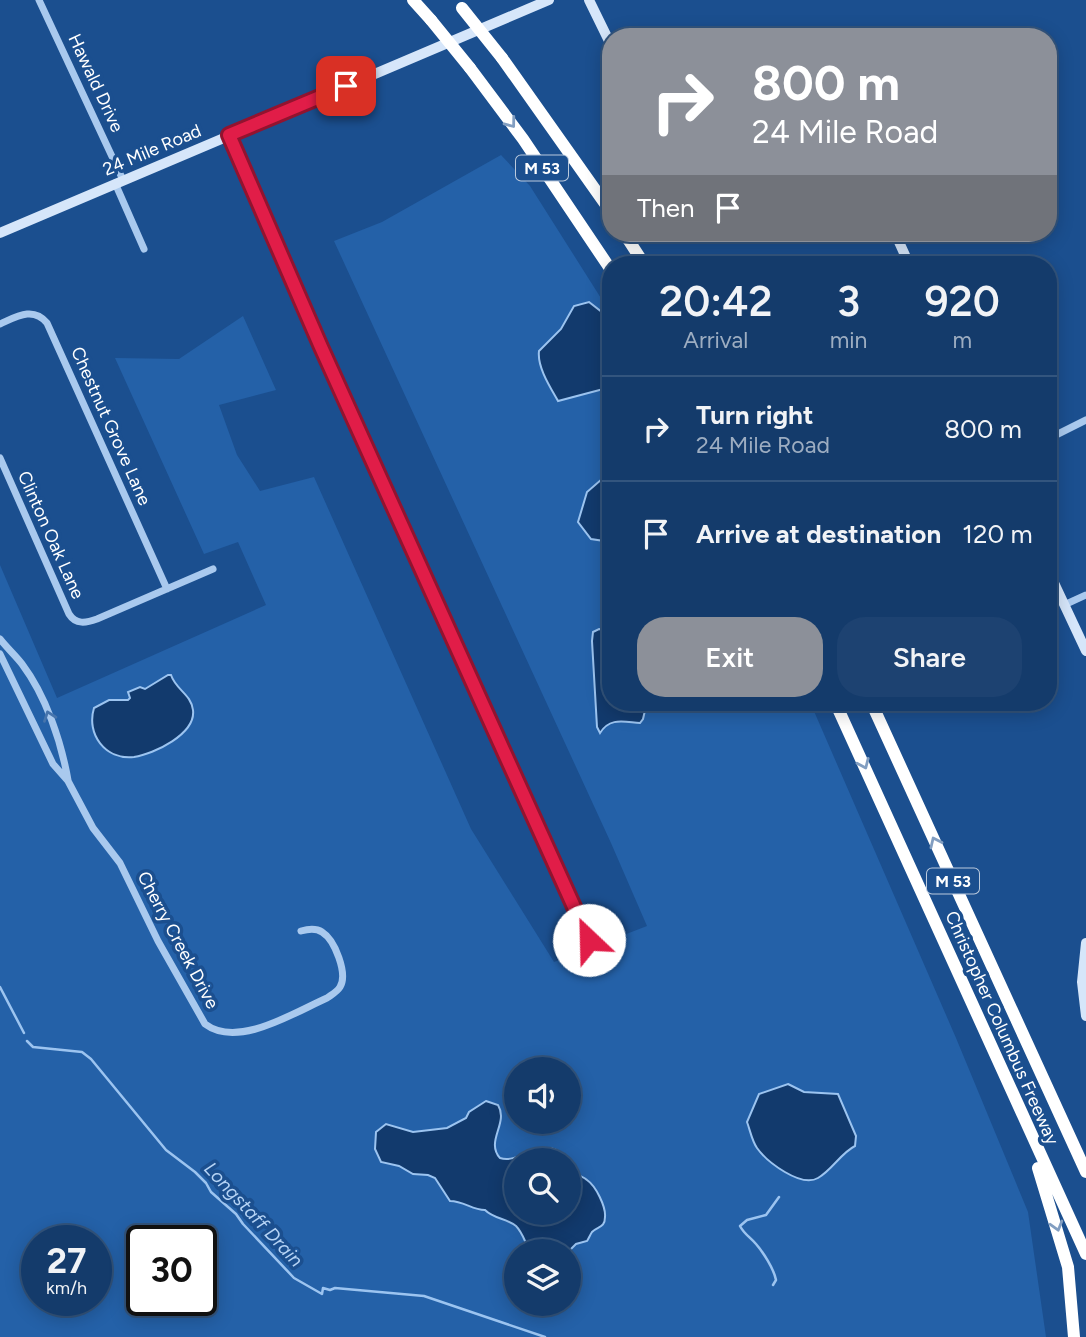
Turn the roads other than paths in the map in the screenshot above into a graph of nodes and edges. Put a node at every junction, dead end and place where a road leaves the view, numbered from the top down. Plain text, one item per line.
1 (39, 0) edge
2 (413, 0) edge
3 (550, 0) edge
4 (589, 0) edge
5 (458, 4) edge
6 (602, 28) edge
7 (229, 135) junction
8 (119, 182) junction
9 (602, 199) edge
10 (0, 233) edge
11 (144, 249) dead end
12 (602, 257) edge
13 (0, 323) edge
14 (1086, 420) edge
15 (1057, 434) edge
16 (0, 458) edge
17 (213, 569) dead end
18 (167, 589) junction
19 (1057, 590) edge
20 (1086, 595) edge
21 (1064, 605) junction
22 (0, 639) edge
23 (1086, 651) edge
24 (0, 654) edge
25 (839, 711) edge
26 (875, 711) edge
27 (57, 740) junction
28 (44, 747) junction
29 (68, 781) junction
30 (301, 931) dead end
31 (598, 937) dead end
32 (1086, 943) edge
33 (1086, 1014) edge
34 (1021, 1115) junction
35 (1067, 1129) junction
36 (1086, 1165) edge
37 (1086, 1172) edge
38 (1086, 1254) edge
39 (1074, 1337) edge

1 - 8 street, Hawald Drive
2 -> 12 highway, M 53, bridge
3 - 7 street, 24 Mile Road
4 - 6 street
5 - 9 highway, M 53, bridge
7 - 8 street, 24 Mile Road
7 - 31 street
8 - 10 street, 24 Mile Road
8 - 11 street, Hawald Drive
13 - 18 street, Chestnut Grove Lane
14 - 15 street
16 - 18 street, Clinton Oak Lane
17 - 18 street
19 - 21 street
20 - 21 street
21 - 23 street
27 -> 22 street, Cherry Creek Drive
24 - 28 street, Cherry Creek Drive
25 -> 34 highway, Christopher Columbus Freeway / M 53
35 -> 26 highway, Christopher Columbus Freeway / M 53
27 - 28 street
27 - 29 street, Cherry Creek Drive
28 - 29 street, Cherry Creek Drive
29 - 30 street, Cherry Creek Drive
32 - 33 street
34 - 38 highway, Christopher Columbus Freeway / M 53
34 -> 39 highway
35 - 36 highway
35 - 37 highway, Christopher Columbus Freeway / M 53

